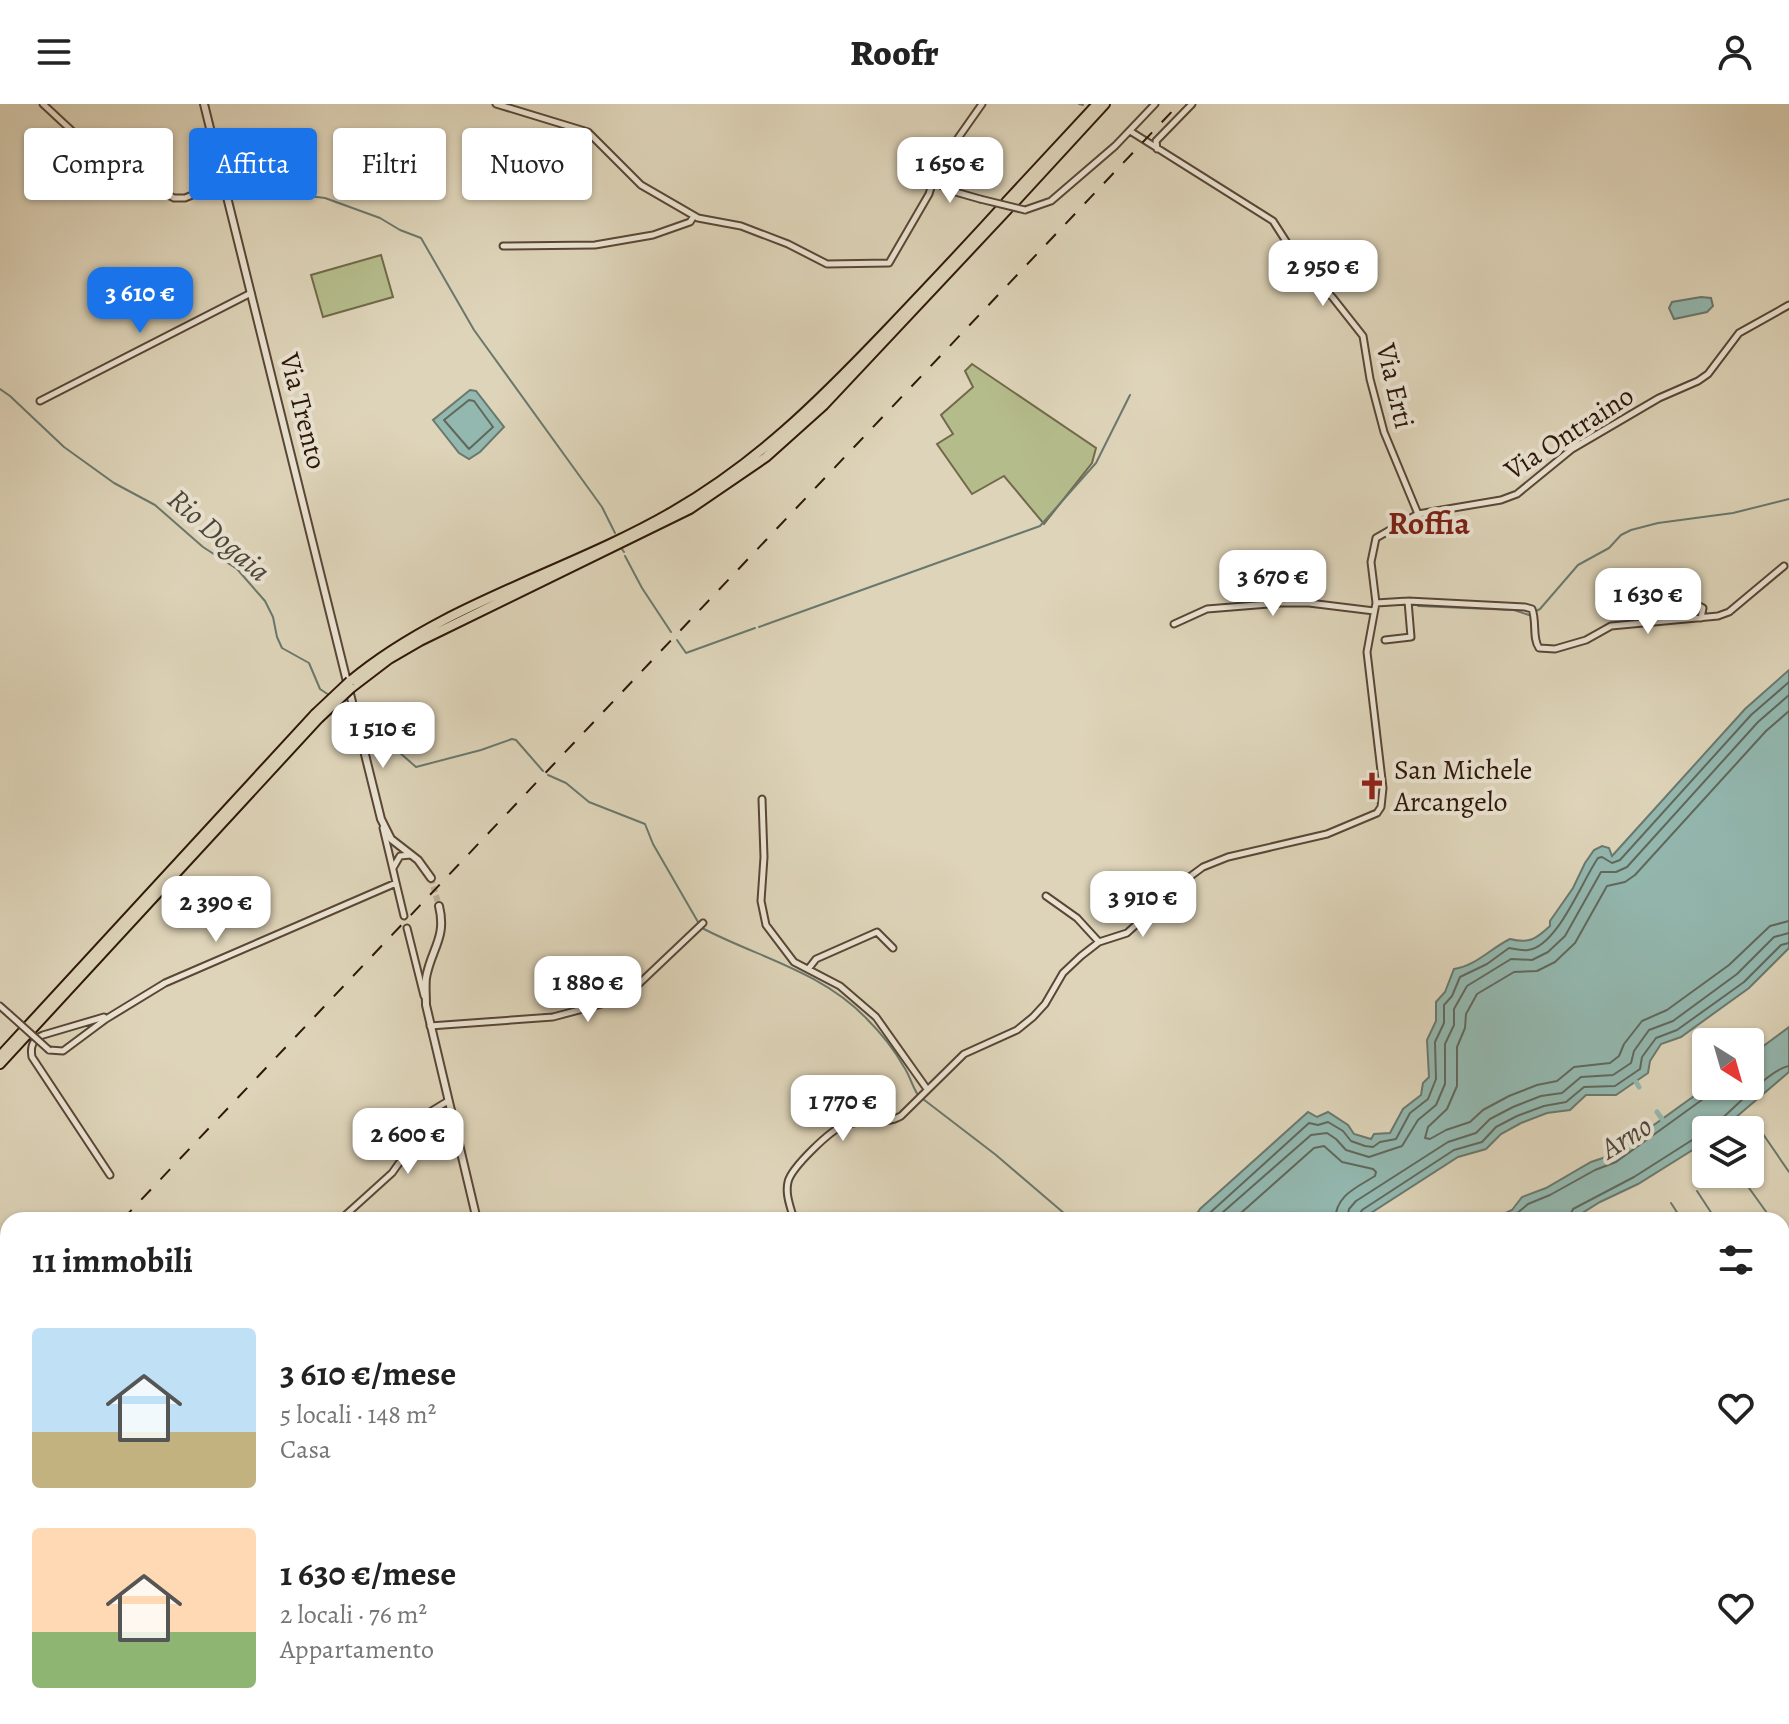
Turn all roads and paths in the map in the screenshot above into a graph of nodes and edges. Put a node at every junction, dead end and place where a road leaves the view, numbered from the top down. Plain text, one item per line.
1 (43, 104) edge
2 (204, 104) edge
3 (496, 104) edge
4 (982, 104) edge
5 (1097, 104) edge
6 (1105, 104) edge
7 (1155, 104) edge
8 (1192, 104) edge
9 (210, 128) edge
10 (1130, 131) junction
11 (1158, 150) junction
12 (933, 181) junction
13 (189, 196) edge
14 (229, 200) edge
15 (1007, 206) junction
16 (694, 216) junction
17 (503, 246) dead end
18 (252, 293) junction
19 (1789, 305) edge
20 (40, 401) dead end
21 (1418, 514) junction
22 (1784, 566) dead end
23 (1665, 595) dead end
24 (1408, 601) junction
25 (1690, 601) dead end
26 (1376, 603) junction
27 (1374, 611) junction
28 (1701, 618) junction
29 (1656, 621) junction
30 (1174, 624) dead end
31 (1385, 640) dead end
32 (317, 716) junction
33 (762, 799) dead end
34 (381, 819) junction
35 (399, 848) junction
36 (412, 856) junction
37 (393, 858) junction
38 (431, 878) tunnel mouth
39 (396, 883) junction
40 (1046, 896) dead end
41 (439, 906) tunnel mouth
42 (404, 916) dead end
43 (703, 923) dead end
44 (407, 928) dead end
45 (1099, 942) junction
46 (893, 948) dead end
47 (434, 955) junction
48 (420, 966) junction
49 (809, 968) junction
50 (428, 971) junction
51 (426, 1005) junction
52 (0, 1006) edge
53 (116, 1013) junction
54 (430, 1026) junction
55 (0, 1056) edge
56 (0, 1064) edge
57 (925, 1091) junction
58 (448, 1101) junction
59 (110, 1175) dead end
60 (349, 1212) edge
61 (475, 1212) edge
62 (792, 1212) edge

1 - 13 street
2 - 9 street, Via Trento
3 - 16 street
4 - 12 street
5 - 15 highway
6 - 15 highway
7 - 10 street
8 - 11 street
10 - 11 street, Via Erti
10 - 12 street, bridge
11 - 21 street, Via Erti
12 - 16 street
14 - 18 street, Via Trento
15 - 32 highway, bridge
16 - 17 street
18 - 20 street
18 - 34 street, Via Trento
19 - 21 street, Via Ontraino
21 - 26 street, Via Ontraino
22 - 28 street
23 - 29 street
24 - 26 street
24 - 29 street
24 - 31 street
25 - 28 street
26 - 27 street, Via Ontraino
27 - 30 street
27 - 45 street, Via Ontraino
28 - 29 street
32 - 55 highway
32 - 56 highway
33 - 49 street
34 - 35 street, Via Trento
34 - 37 street
35 - 36 street
35 - 37 street
36 - 37 street
36 - 38 street
37 - 39 street
39 - 42 street
39 - 53 street
40 - 45 street
41 - 47 street
43 - 54 street
44 - 48 street
45 - 57 street
46 - 49 street
47 - 48 street
47 - 50 street
48 - 50 street
48 - 51 street
49 - 57 street
50 - 51 street
51 - 54 street
52 - 53 street, bridge
53 - 59 street
54 - 58 street
57 - 62 street
58 - 60 street
58 - 61 street

